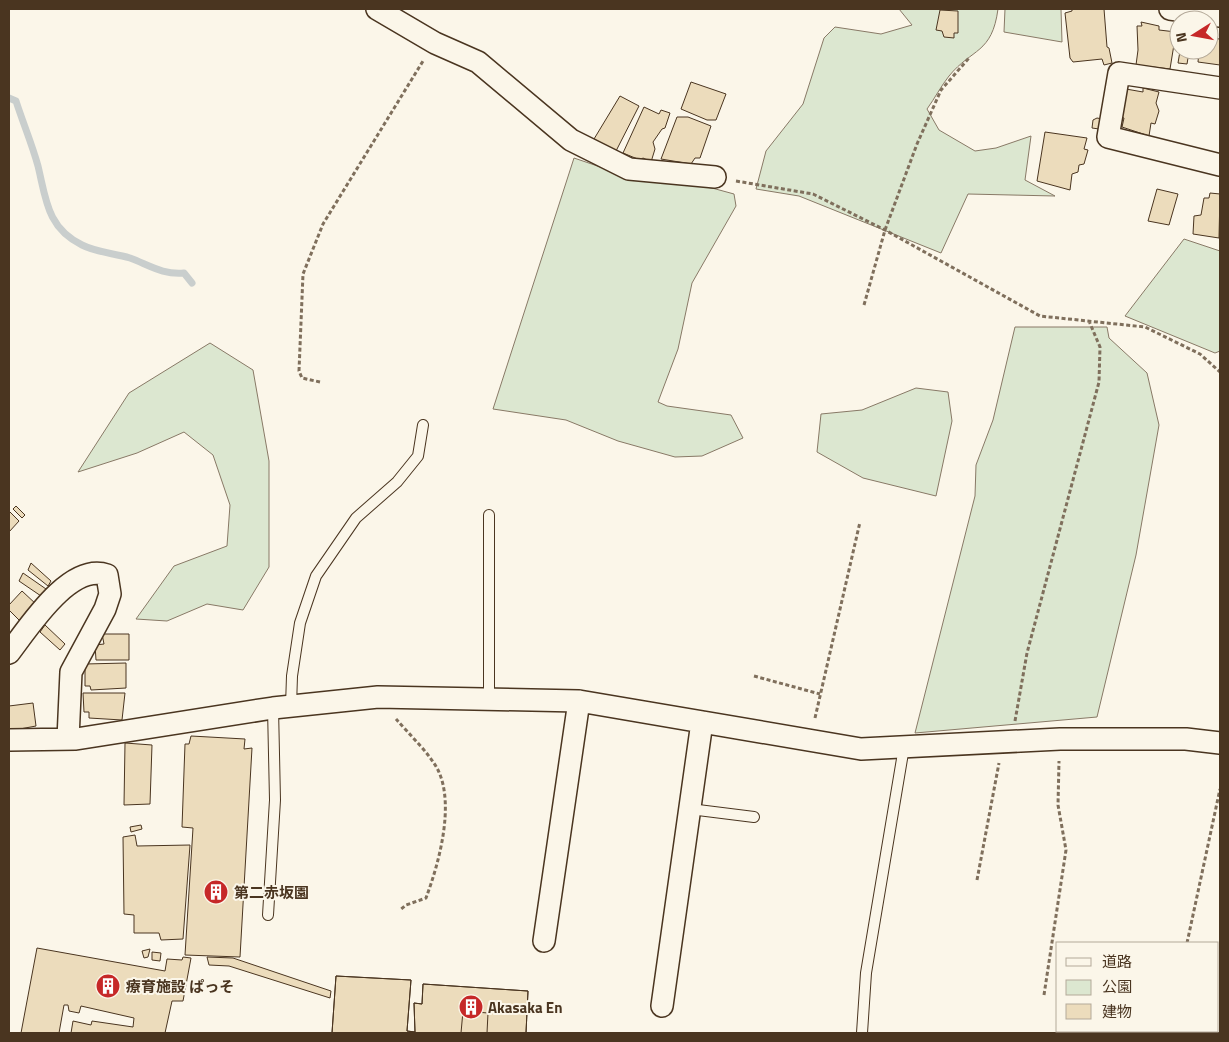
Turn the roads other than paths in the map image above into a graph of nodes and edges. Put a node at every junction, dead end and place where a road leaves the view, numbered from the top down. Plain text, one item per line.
1 (378, 9) edge
2 (1170, 9) edge
3 (1220, 16) edge
4 (1220, 88) edge
5 (1220, 165) edge
6 (715, 177) road end
7 (423, 425) dead end
8 (489, 515) dead end
9 (9, 653) edge
10 (489, 700) junction
11 (579, 701) junction
12 (282, 707) junction
13 (702, 722) junction
14 (68, 739) junction
15 (9, 740) edge
16 (1220, 743) edge
17 (904, 747) junction
18 (690, 809) junction
19 (754, 817) dead end
20 (268, 915) dead end
21 (544, 940) dead end
22 (662, 1006) dead end
23 (862, 1033) edge

1 - 6 street
2 - 3 street
4 - 5 street
7 - 12 lane
8 - 10 lane
9 - 14 street
10 - 11 street
10 - 12 street
11 - 13 street
11 - 21 street
12 - 14 street
12 - 20 lane
13 - 17 street
13 - 18 street
14 - 15 street
16 - 17 street
17 - 23 lane
18 - 19 lane
18 - 22 street

